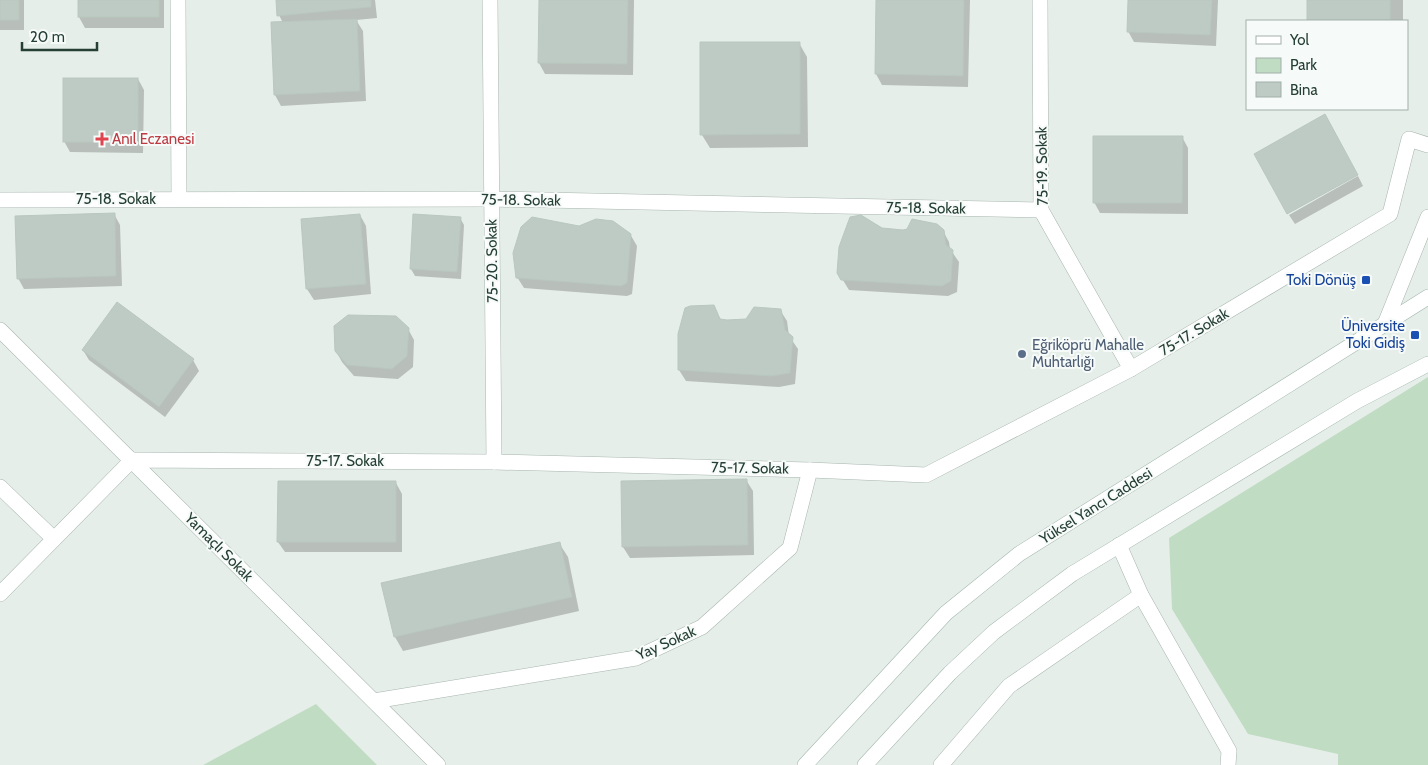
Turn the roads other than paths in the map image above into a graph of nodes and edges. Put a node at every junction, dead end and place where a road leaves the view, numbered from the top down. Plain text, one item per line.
1 (178, 0) edge
2 (490, 0) edge
3 (1040, 0) edge
4 (1428, 145) edge
5 (179, 199) junction
6 (491, 199) junction
7 (0, 200) edge
8 (1041, 210) junction
9 (1428, 217) edge
10 (1428, 297) edge
11 (1385, 324) junction
12 (0, 330) edge
13 (1428, 364) edge
14 (1131, 369) junction
15 (132, 460) junction
16 (494, 462) junction
17 (810, 470) junction
18 (0, 487) edge
19 (54, 539) junction
20 (1118, 545) junction
21 (0, 594) edge
22 (1141, 595) junction
23 (374, 701) junction
24 (1229, 758) edge
25 (438, 765) edge
26 (805, 765) edge
27 (864, 765) edge
28 (941, 765) edge
29 (1216, 765) edge

1 - 5 street
2 - 6 street, 75-20. Sokak
3 - 8 street, 75-19. Sokak
4 - 14 street, 75-17. Sokak
5 - 6 street, 75-18. Sokak
5 - 7 street, 75-18. Sokak
6 - 8 street, 75-18. Sokak
6 - 16 street, 75-20. Sokak
8 - 14 street, 75-19. Sokak
9 - 11 street
10 - 11 street, Yüksel Yancı Caddesi
11 - 26 street, Yüksel Yancı Caddesi
12 - 15 street, Yamaçlı Sokak
13 - 20 street
14 - 17 street, 75-17. Sokak
15 - 16 street, 75-17. Sokak
15 - 19 street
15 - 23 street, Yamaçlı Sokak
16 - 17 street, 75-17. Sokak
17 - 23 street, Yay Sokak
18 - 19 street
19 - 21 street
20 - 22 street
20 - 27 street
22 - 24 street
22 - 28 street
23 - 25 street, Yamaçlı Sokak
24 - 29 street

